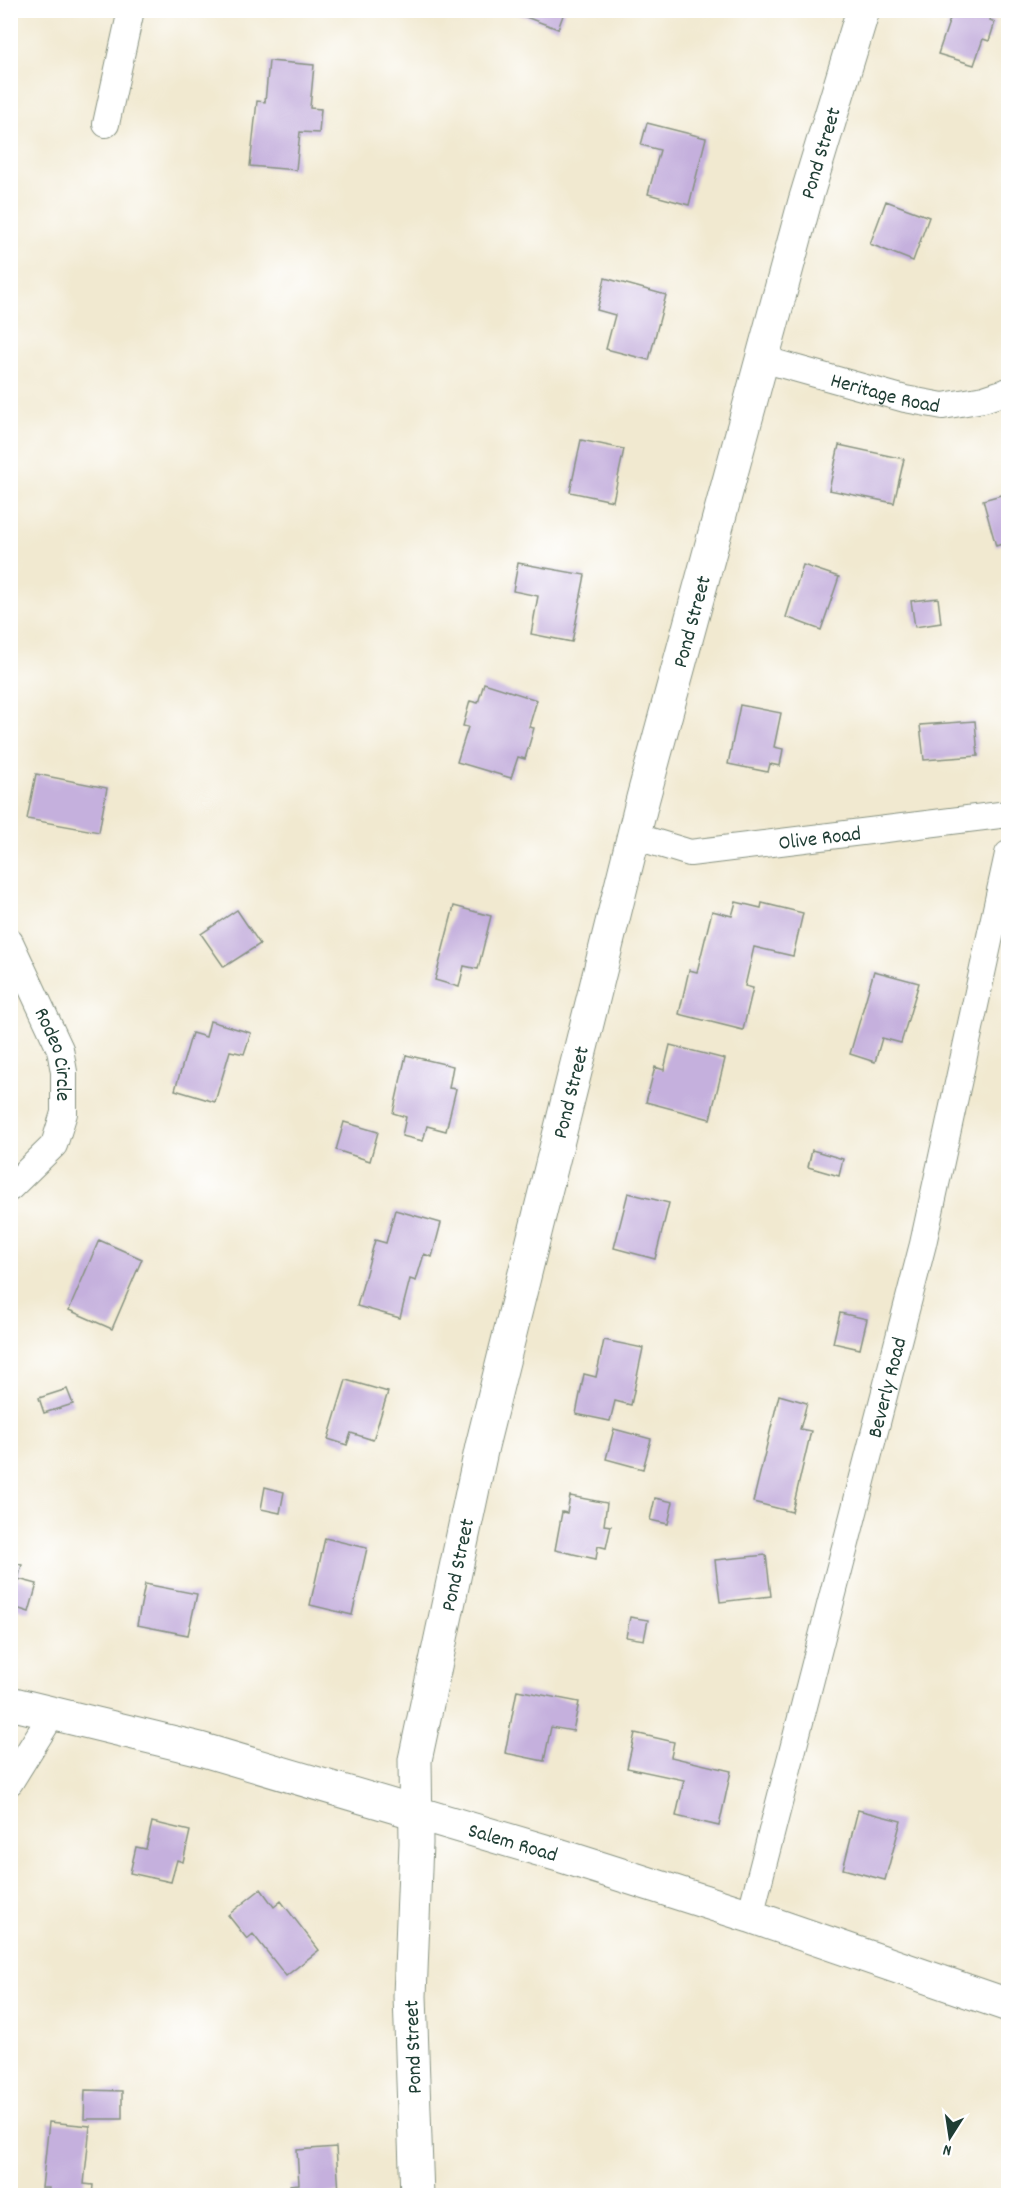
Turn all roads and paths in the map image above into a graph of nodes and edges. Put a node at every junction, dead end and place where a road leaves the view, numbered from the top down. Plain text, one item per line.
1 (131, 10) edge
2 (863, 10) edge
3 (106, 123) dead end
4 (762, 359) junction
5 (1008, 391) edge
6 (1008, 814) edge
7 (634, 837) junction
8 (1008, 854) edge
9 (10, 942) edge
10 (10, 1188) edge
11 (10, 1703) edge
12 (53, 1713) junction
13 (10, 1782) edge
14 (416, 1813) junction
15 (750, 1916) junction
16 (1008, 2005) edge
17 (417, 2196) edge

1 - 3 street
2 - 4 street, Pond Street
4 - 5 street, Heritage Road
4 - 7 street, Pond Street
6 - 7 street, Olive Road
7 - 14 street, Pond Street
8 - 15 street, Beverly Road
9 - 10 street, Rodeo Circle
11 - 12 street, Salem Road
12 - 13 street
12 - 14 street, Salem Road
14 - 15 street, Salem Road
14 - 17 street, Pond Street
15 - 16 street, Salem Road

